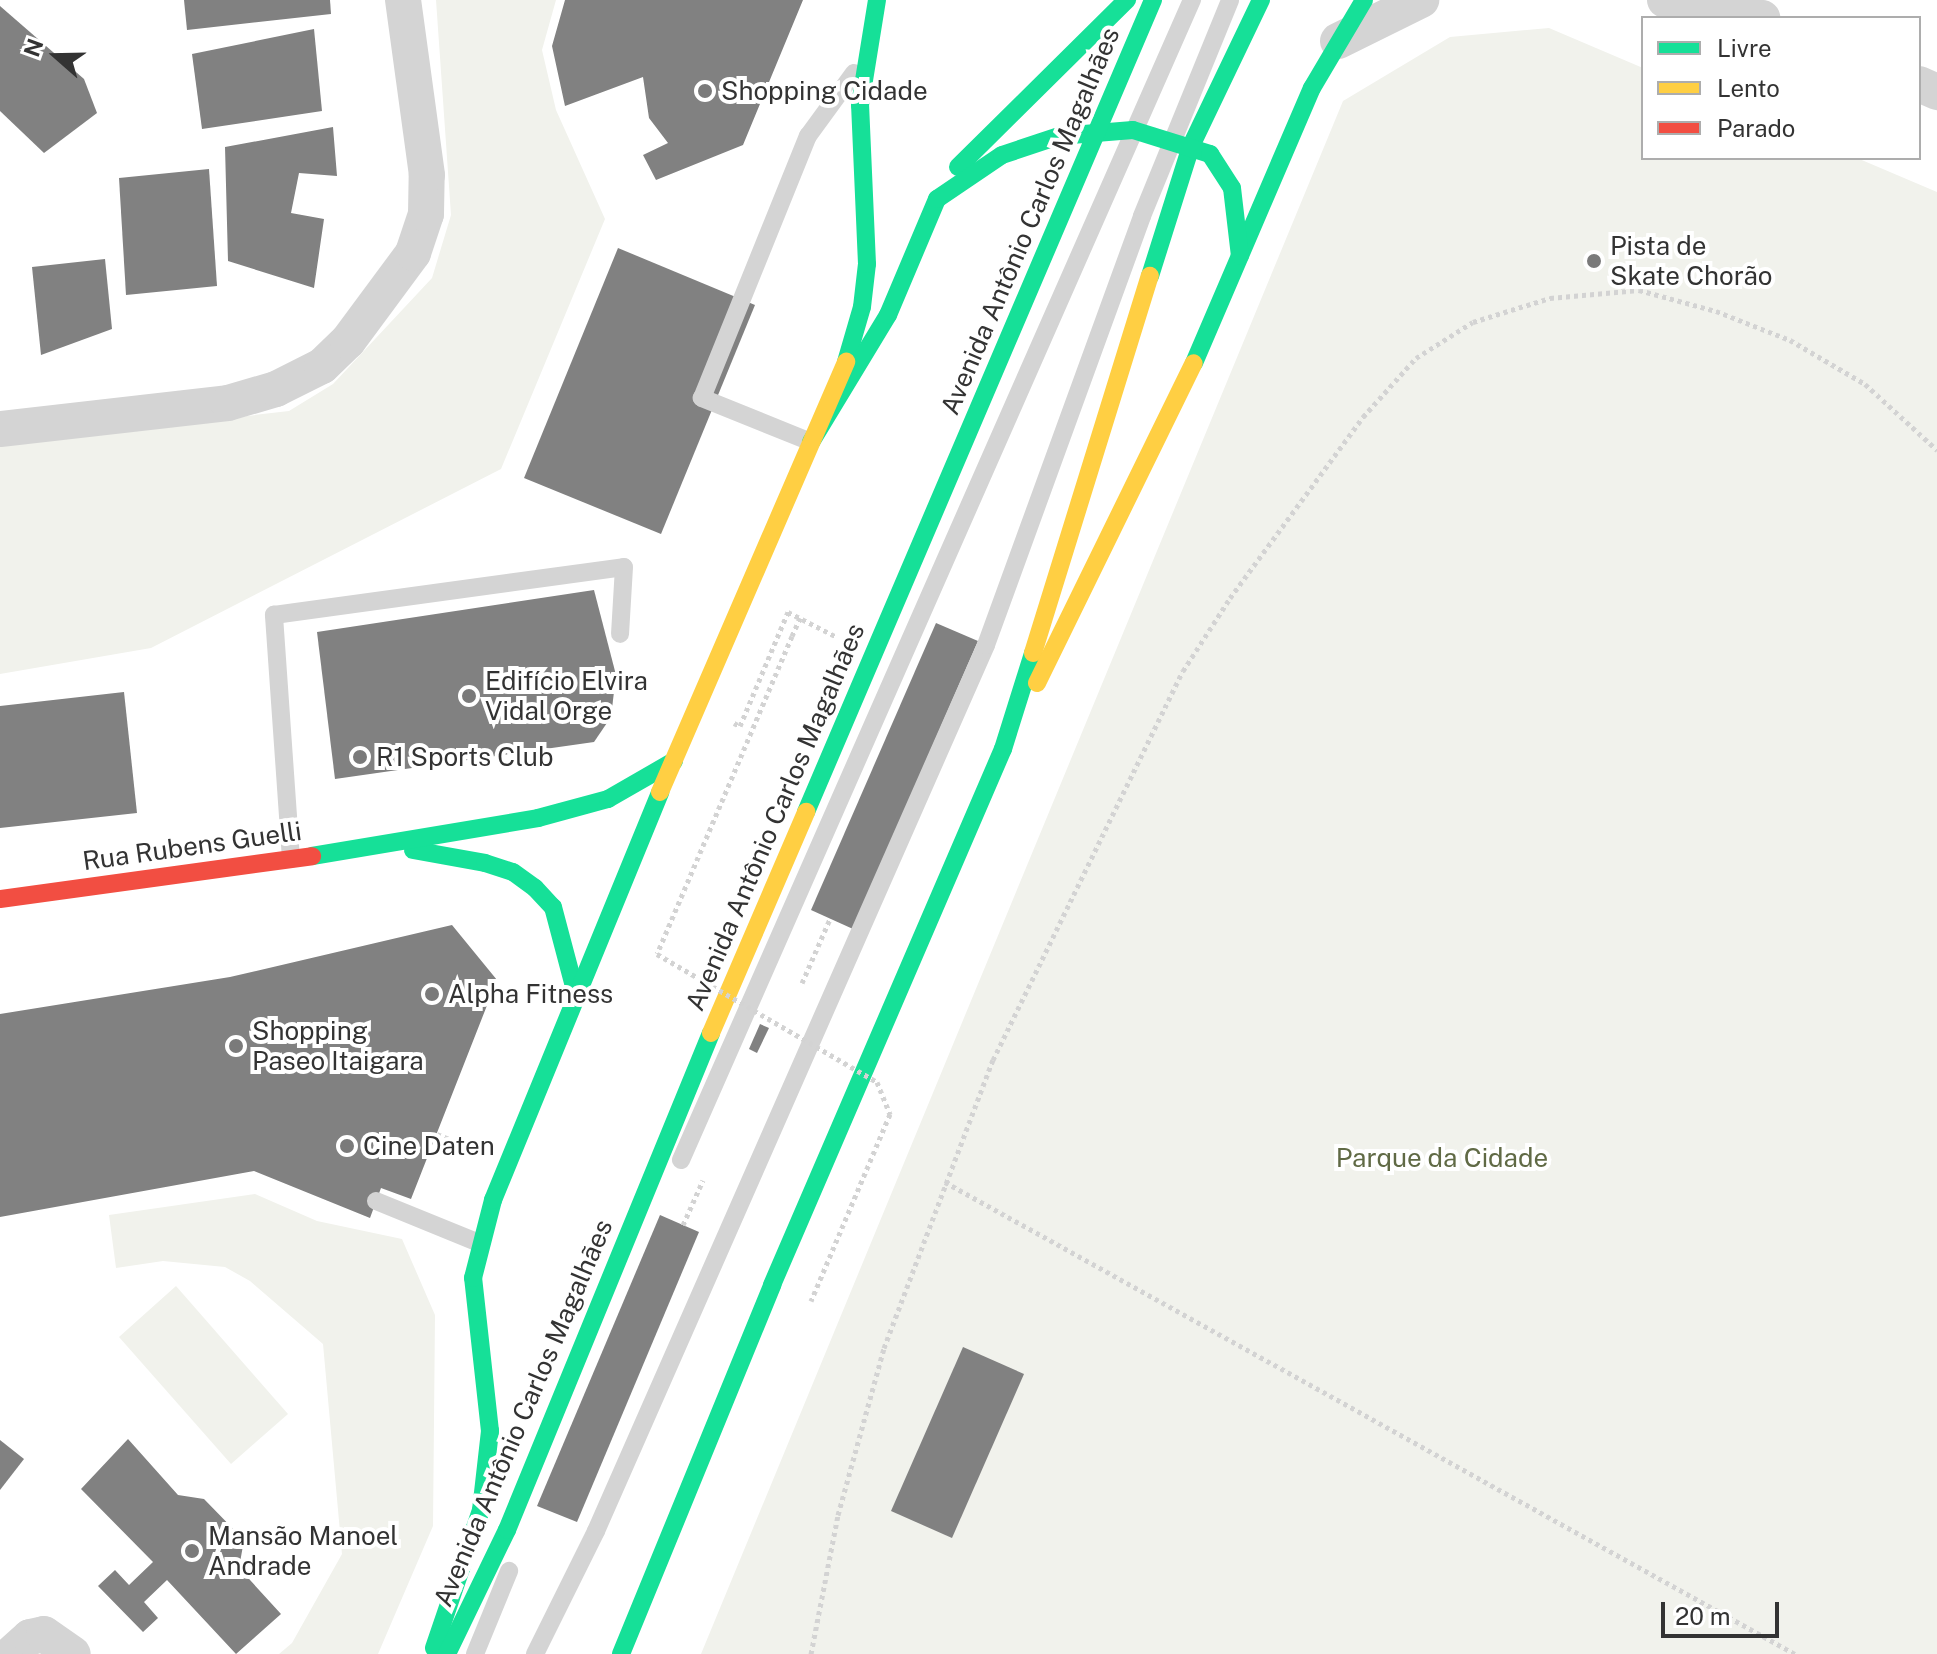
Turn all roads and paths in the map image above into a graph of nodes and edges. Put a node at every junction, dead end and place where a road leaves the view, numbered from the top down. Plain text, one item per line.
1 (403, 0) edge
2 (877, 0) edge
3 (1127, 0) edge
4 (1153, 0) edge
5 (1192, 0) edge
6 (1230, 0) edge
7 (1261, 0) edge
8 (1364, 0) edge
9 (1421, 0) edge
10 (1665, 0) edge
11 (1728, 0) edge
12 (1751, 16) edge
13 (1758, 16) edge
14 (1338, 41) junction
15 (864, 62) junction
16 (1133, 130) junction
17 (1098, 132) junction
18 (1171, 139) junction
19 (1191, 146) junction
20 (937, 199) junction
21 (1240, 256) junction
22 (0, 429) edge
23 (811, 442) junction
24 (1937, 450) edge
25 (800, 618) junction
26 (620, 634) dead end
27 (872, 654) junction
28 (697, 707) junction
29 (1003, 749) junction
30 (674, 761) junction
31 (391, 845) junction
32 (291, 859) junction
33 (0, 899) edge
34 (830, 919) dead end
35 (800, 987) dead end
36 (575, 990) junction
37 (788, 1014) dead end
38 (776, 1042) dead end
39 (945, 1182) junction
40 (376, 1201) dead end
41 (479, 1243) junction
42 (811, 1301) dead end
43 (11, 1654) edge
44 (73, 1654) edge
45 (432, 1654) edge
46 (447, 1654) edge
47 (475, 1654) edge
48 (535, 1654) edge
49 (621, 1654) edge
50 (811, 1654) edge
51 (1795, 1654) edge

1 - 22 street
2 - 15 main road, Avenida Antônio Carlos Magalhães
3 - 20 main road
4 - 17 main road, Avenida Antônio Carlos Magalhães
5 - 16 lane
6 - 18 lane
7 - 19 main road
8 - 14 main road
9 - 14 street
10 - 12 street
11 - 13 street
14 - 21 main road
15 - 23 main road, Avenida Antônio Carlos Magalhães
15 - 23 lane
16 - 17 main road
16 - 18 main road
16 - 47 lane
17 - 20 main road
17 - 27 main road, Avenida Antônio Carlos Magalhães
18 - 19 main road
18 - 48 lane
19 - 21 main road
19 - 29 main road
20 - 23 main road
21 - 29 main road
23 - 28 main road, Avenida Antônio Carlos Magalhães
24 - 39 path
25 - 27 path
25 - 28 path
25 - 42 path, bridge
26 - 32 lane
27 - 46 main road, Avenida Antônio Carlos Magalhães
28 - 30 main road, Avenida Antônio Carlos Magalhães
29 - 49 main road
30 - 31 main road, Rua Rubens Guelli
30 - 36 main road, Avenida Antônio Carlos Magalhães
31 - 32 main road, Rua Rubens Guelli
31 - 36 main road, Rua Rubens Guelli
32 - 33 main road, Rua Rubens Guelli
34 - 35 path
36 - 41 main road, Avenida Antônio Carlos Magalhães
37 - 38 path
39 - 50 path
39 - 51 path
40 - 41 lane
41 - 45 main road, Avenida Antônio Carlos Magalhães
43 - 44 street

